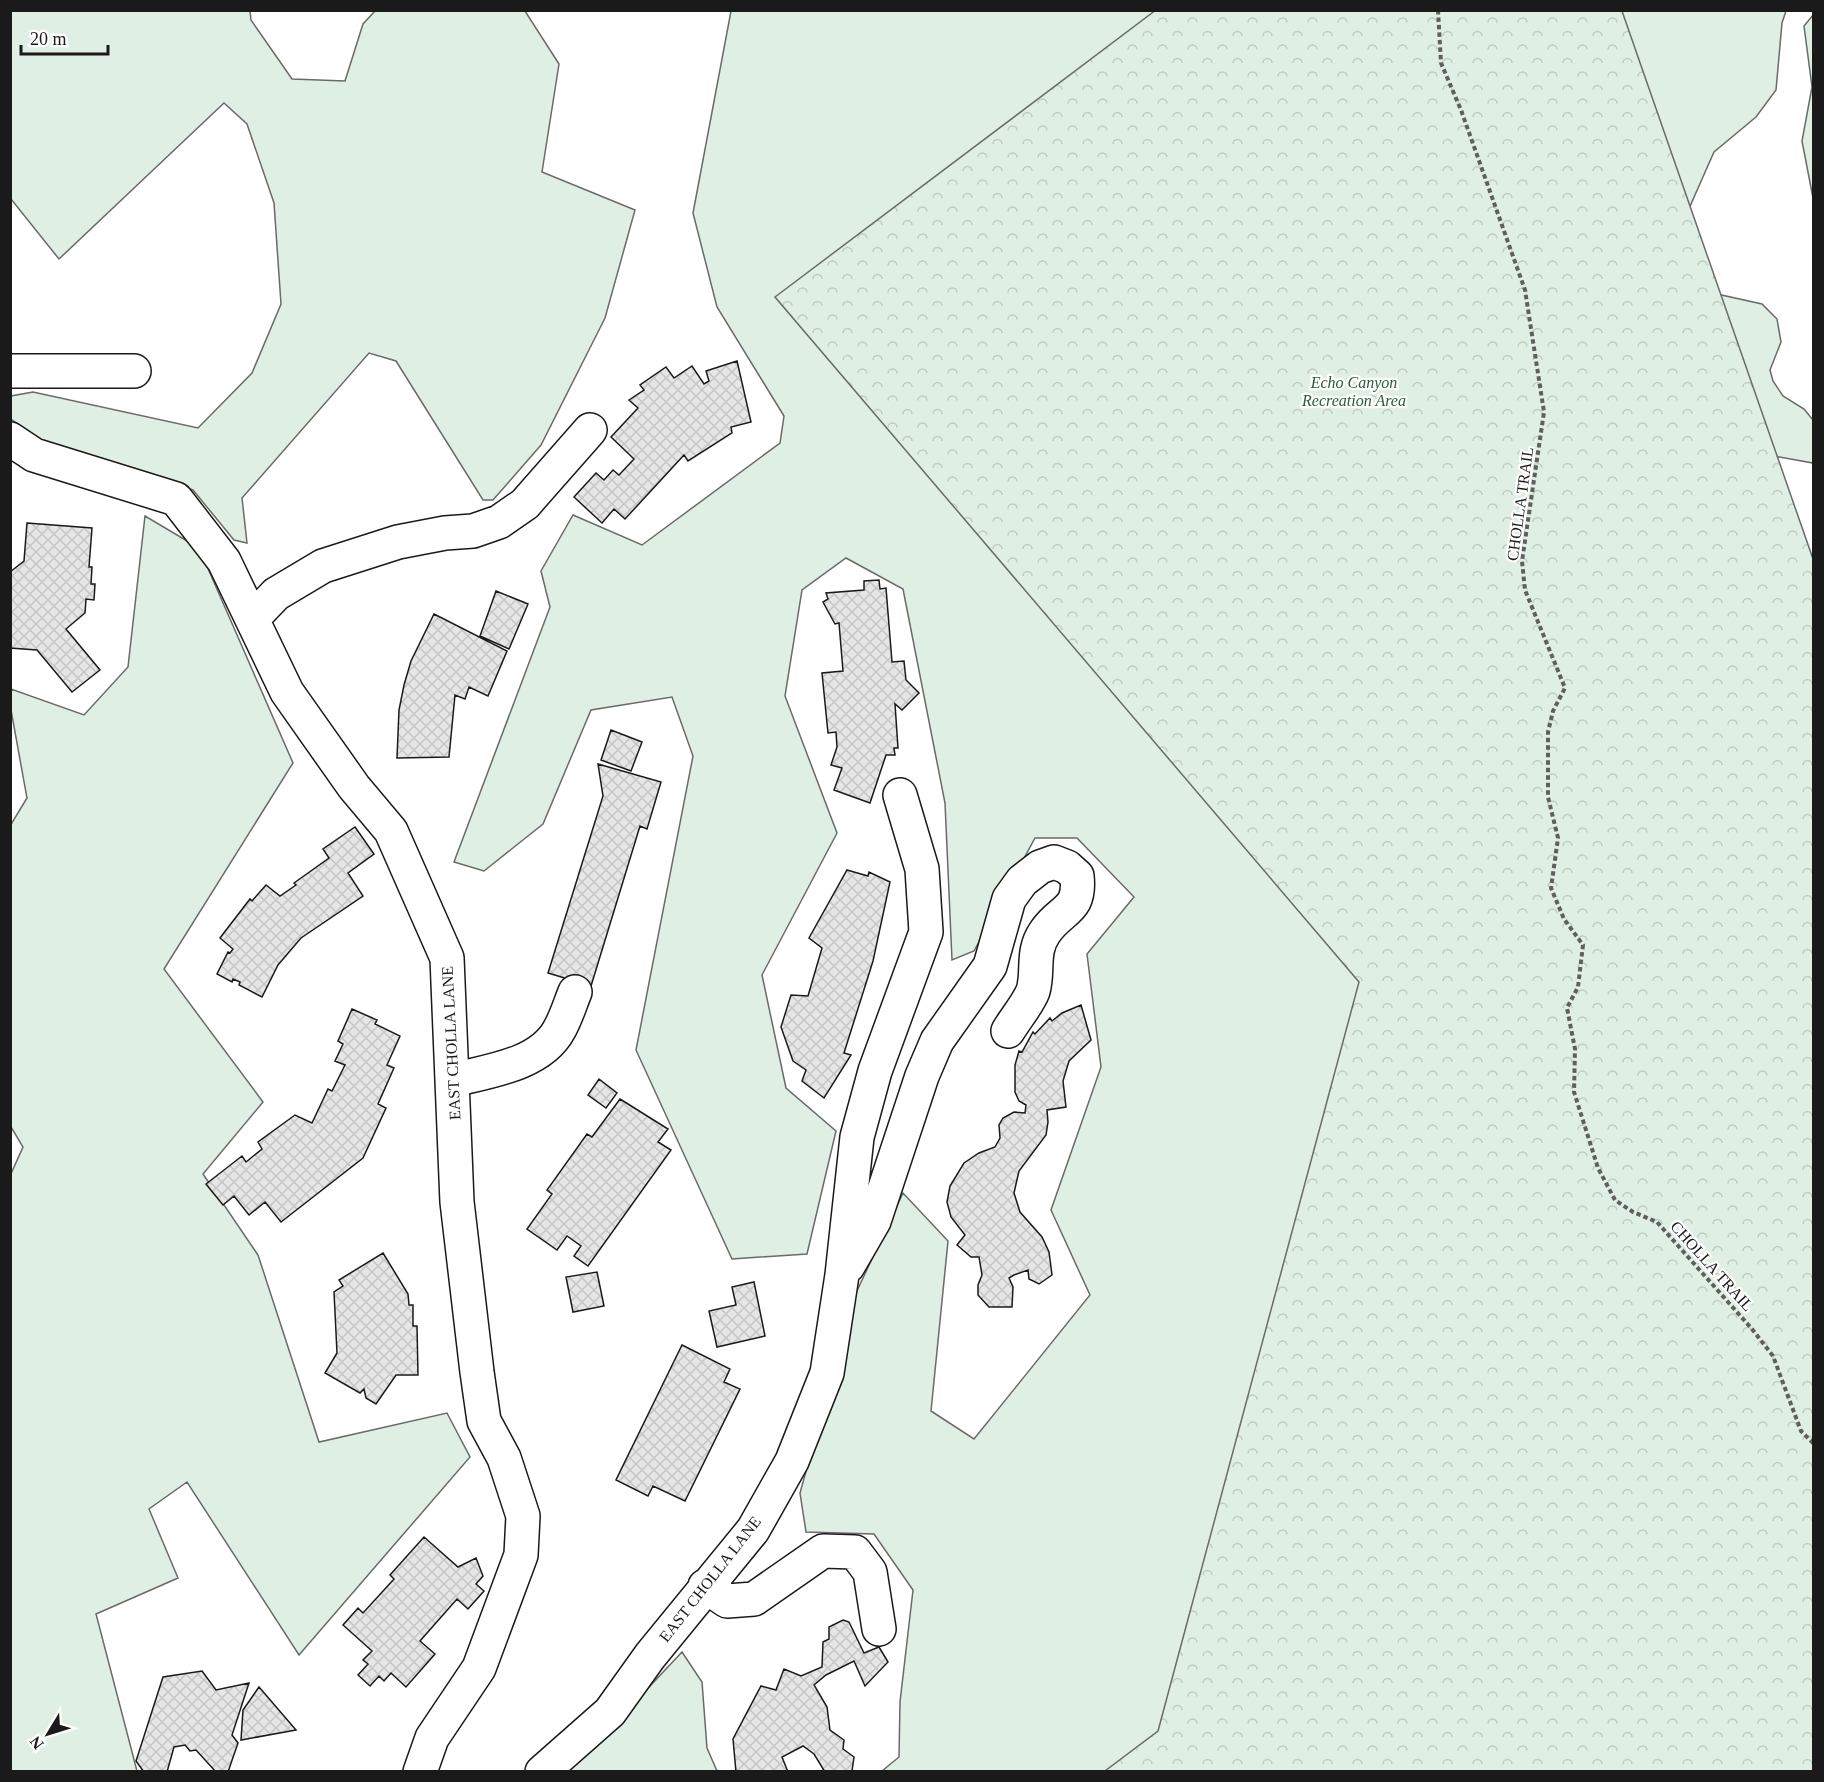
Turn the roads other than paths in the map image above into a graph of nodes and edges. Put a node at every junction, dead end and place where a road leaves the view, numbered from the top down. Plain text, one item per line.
1 (10, 371) edge
2 (134, 371) dead end
3 (590, 430) dead end
4 (10, 439) edge
5 (252, 619) junction
6 (900, 795) dead end
7 (575, 992) dead end
8 (1008, 1031) dead end
9 (453, 1080) junction
10 (842, 1275) junction
11 (705, 1587) junction
12 (879, 1629) dead end
13 (420, 1772) edge
14 (542, 1772) edge

1 - 2 street
3 - 5 street
4 - 5 street, EAST CHOLLA LANE
5 - 9 street, EAST CHOLLA LANE
6 - 10 street, EAST CHOLLA LANE
7 - 9 street
8 - 10 street
9 - 13 street, EAST CHOLLA LANE
10 - 11 street, EAST CHOLLA LANE
11 - 12 street
11 - 14 street, EAST CHOLLA LANE

